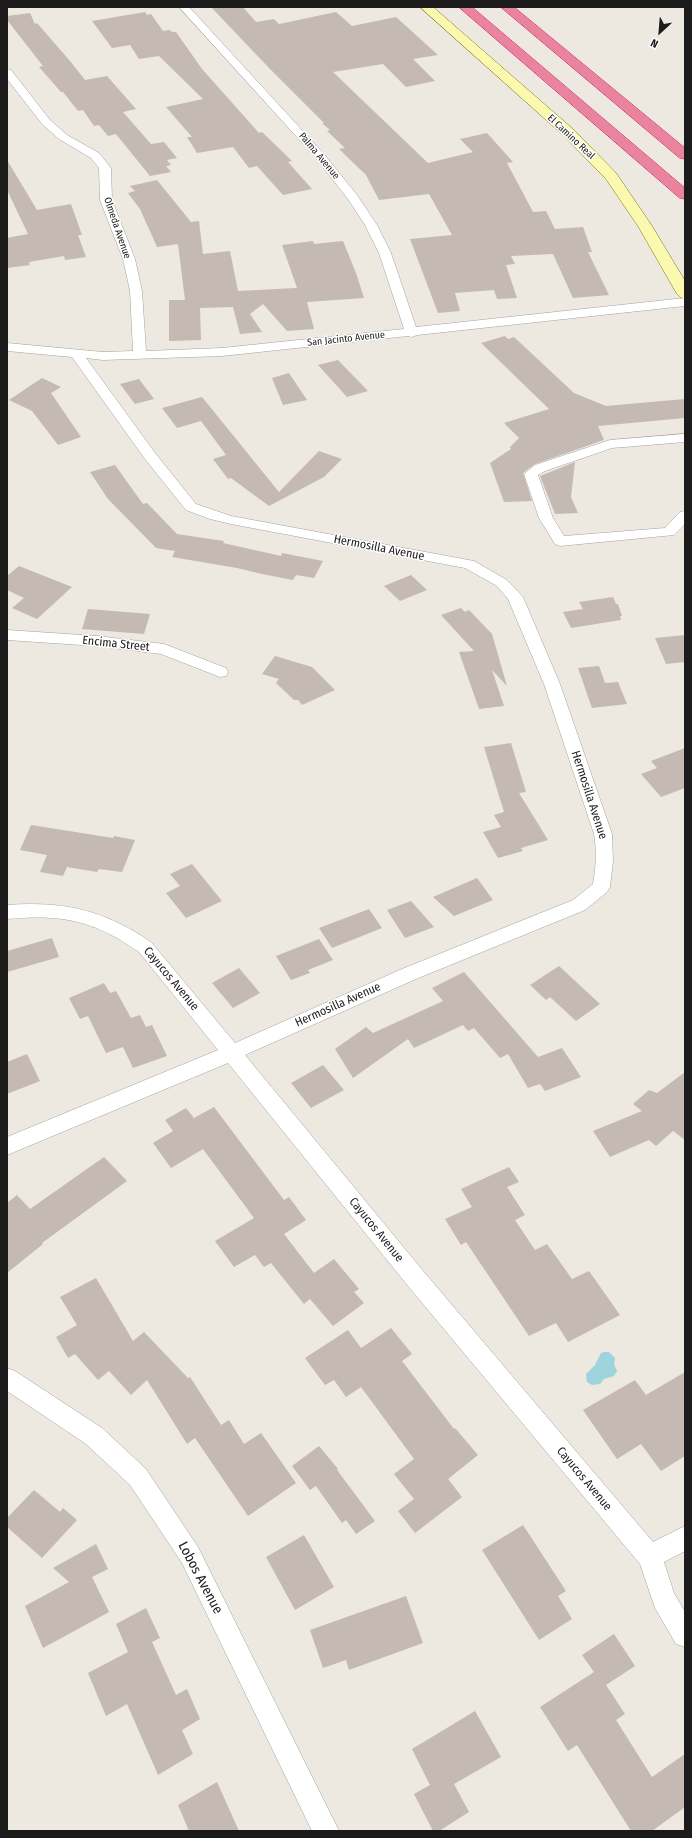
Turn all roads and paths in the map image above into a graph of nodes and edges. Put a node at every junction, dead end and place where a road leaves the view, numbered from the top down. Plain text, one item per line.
1 (184, 7) edge
2 (426, 7) edge
3 (465, 7) edge
4 (507, 7) edge
5 (7, 72) edge
6 (685, 155) edge
7 (685, 195) edge
8 (685, 294) edge
9 (685, 302) edge
10 (412, 333) junction
11 (7, 347) edge
12 (76, 354) junction
13 (140, 355) junction
14 (683, 442) edge
15 (685, 515) edge
16 (7, 635) edge
17 (220, 672) dead end
18 (7, 912) edge
19 (231, 1053) junction
20 (7, 1146) edge
21 (7, 1378) edge
22 (685, 1538) edge
23 (650, 1557) junction
24 (685, 1635) edge
25 (326, 1831) edge

1 - 10 street, Palma Avenue
2 - 8 main road, El Camino Real
3 - 7 highway
4 - 6 highway
5 - 13 street, Olmeda Avenue
9 - 10 street, San Jacinto Avenue
10 - 13 street, San Jacinto Avenue
11 - 12 street, San Jacinto Avenue
12 - 13 street, San Jacinto Avenue
12 - 19 street, Hermosilla Avenue
14 - 15 street
16 - 17 street, Encima Street
18 - 19 street, Cayucos Avenue
19 - 20 street, Hermosilla Avenue
19 - 23 street, Cayucos Avenue
21 - 25 street, Lobos Avenue
22 - 23 street
23 - 24 street, Cayucos Avenue

